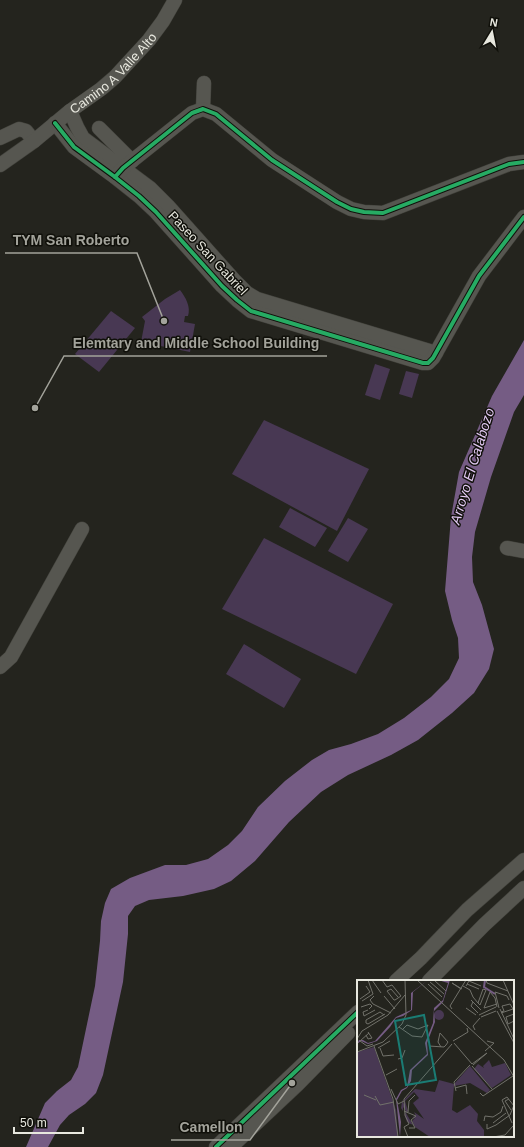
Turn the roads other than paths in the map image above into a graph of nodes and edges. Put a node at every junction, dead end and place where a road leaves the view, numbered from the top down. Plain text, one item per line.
1 (175, 0) edge
2 (204, 83) dead end
3 (203, 109) junction
4 (70, 111) junction
5 (55, 123) junction
6 (99, 128) dead end
7 (0, 138) edge
8 (34, 141) junction
9 (79, 143) junction
10 (524, 162) edge
11 (0, 165) edge
12 (123, 168) junction
13 (524, 217) edge
14 (82, 529) dead end
15 (507, 548) dead end
16 (524, 551) edge
17 (0, 667) edge
18 (524, 860) edge
19 (524, 888) edge
20 (397, 980) edge
21 (430, 980) edge
22 (357, 1017) edge
23 (216, 1147) edge
24 (231, 1147) edge

1 - 4 street, Camino A Valle Alto
2 - 3 street
3 - 10 street
3 - 12 street
4 - 5 street, Camino A Valle Alto
4 - 9 street, Paseo San Gabriel
5 - 8 street, Camino A Valle Alto
5 - 9 street, Paseo San Gabriel
6 - 12 street
7 - 8 street
8 - 11 street, Camino A Valle Alto
9 - 12 street, Paseo San Gabriel
12 - 13 street, Paseo San Gabriel
14 - 17 street
15 - 16 street
18 - 20 street
19 - 21 street
22 - 23 street
22 - 24 street

